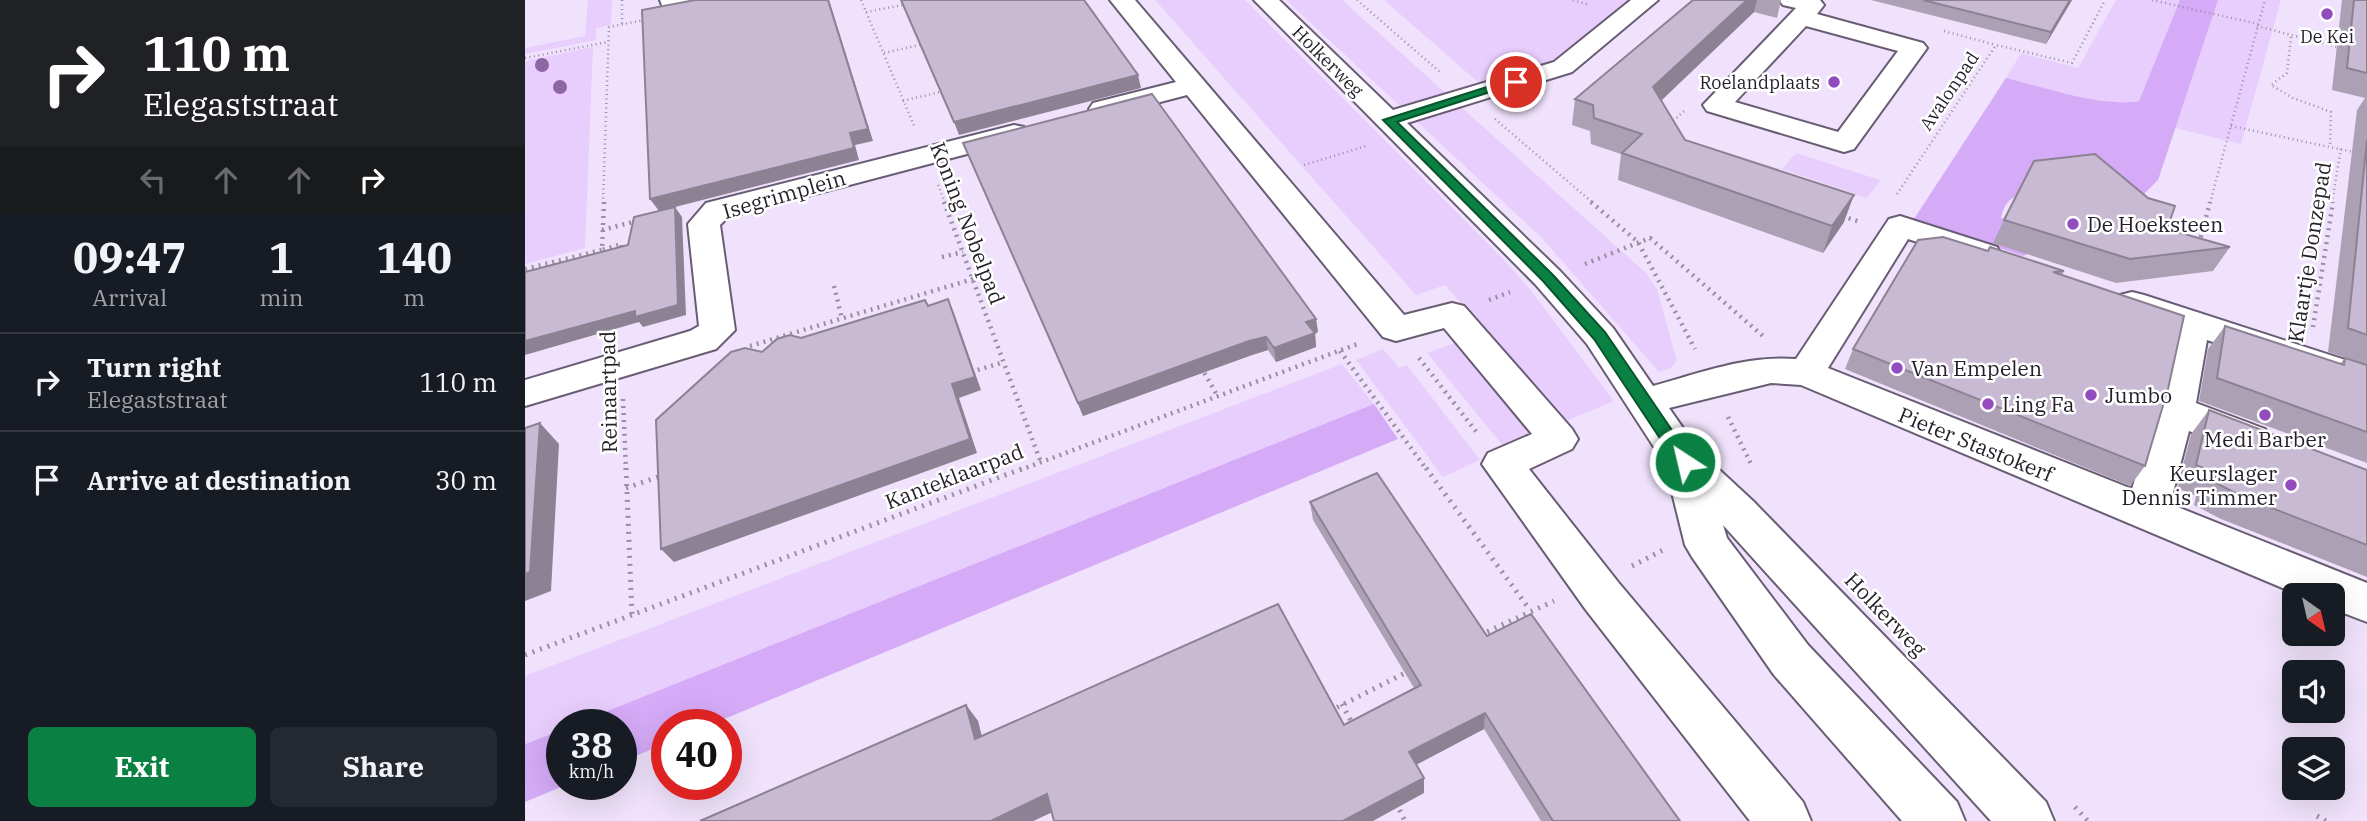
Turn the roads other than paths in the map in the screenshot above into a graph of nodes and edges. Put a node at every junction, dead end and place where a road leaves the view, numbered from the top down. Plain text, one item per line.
1 (672, 0) edge
2 (715, 0) edge
3 (1122, 0) edge
4 (1266, 0) edge
5 (1646, 0) edge
6 (1796, 8) edge
7 (1192, 86) junction
8 (1396, 127) junction
9 (2014, 264) edge
10 (2104, 294) edge
11 (2193, 323) junction
12 (1806, 373) junction
13 (2367, 380) edge
14 (525, 393) edge
15 (1643, 402) junction
16 (2175, 410) junction
17 (2290, 454) edge
18 (1685, 462) junction
19 (2146, 513) junction
20 (2367, 603) edge
21 (1784, 821) edge
22 (1938, 821) edge
23 (2027, 821) edge

1 - 2 street
3 - 7 street
4 - 8 street, Holkerweg
5 - 8 street
6 - 6 street
7 - 14 street, Isegrimplein
7 - 21 street
8 - 15 street, Holkerweg
9 - 12 street
10 - 11 street
11 - 13 street
11 - 16 street
12 - 15 street
12 - 19 street, Pieter Stastokerf
15 - 18 street, Holkerweg
16 - 17 street
16 - 19 street
18 - 22 street, Holkerweg
18 - 23 street, Holkerweg
19 - 20 street, Pieter Stastokerf

